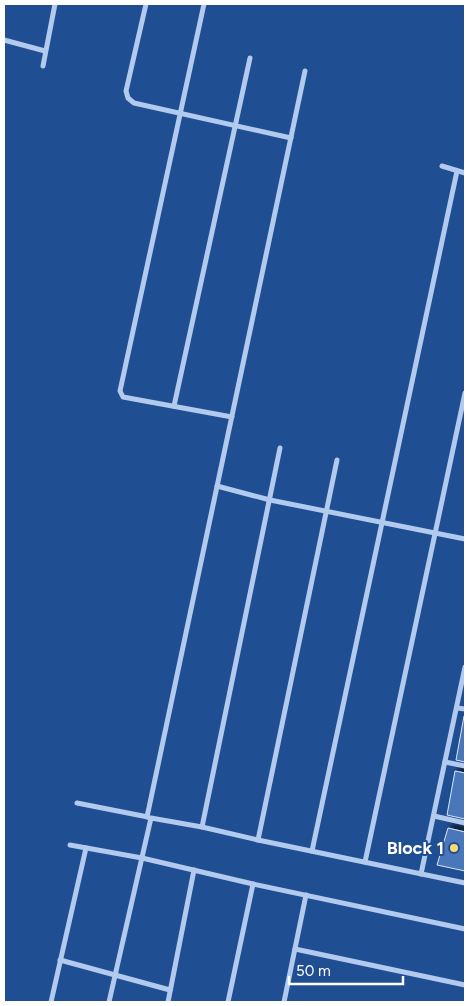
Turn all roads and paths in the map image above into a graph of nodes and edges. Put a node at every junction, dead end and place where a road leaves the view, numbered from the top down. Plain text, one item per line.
1 (55, 4) edge
2 (146, 4) edge
3 (204, 4) edge
4 (4, 40) edge
5 (45, 51) junction
6 (250, 58) dead end
7 (43, 66) dead end
8 (305, 71) dead end
9 (181, 112) junction
10 (236, 126) junction
11 (291, 138) junction
12 (442, 166) dead end
13 (457, 171) junction
14 (465, 173) edge
15 (465, 392) edge
16 (174, 406) junction
17 (232, 417) junction
18 (280, 448) dead end
19 (337, 460) dead end
20 (218, 486) junction
21 (270, 500) junction
22 (326, 511) junction
23 (382, 523) junction
24 (435, 534) junction
25 (465, 539) edge
26 (465, 667) edge
27 (457, 708) junction
28 (465, 709) edge
29 (445, 762) junction
30 (465, 766) edge
31 (78, 803) dead end
32 (434, 816) junction
33 (149, 817) junction
34 (465, 823) edge
35 (202, 827) junction
36 (258, 840) junction
37 (70, 845) dead end
38 (86, 848) junction
39 (312, 851) junction
40 (142, 858) junction
41 (365, 862) junction
42 (194, 870) junction
43 (422, 874) junction
44 (254, 884) junction
45 (465, 884) edge
46 (306, 896) junction
47 (465, 929) edge
48 (295, 949) junction
49 (60, 960) junction
50 (115, 976) junction
51 (465, 986) edge
52 (170, 990) junction
53 (51, 1002) edge
54 (109, 1002) edge
55 (168, 1002) edge
56 (228, 1002) edge
57 (284, 1002) edge

1 - 5 street
2 - 9 street
3 - 9 street
4 - 5 street
5 - 7 street
6 - 10 street
8 - 11 street
9 - 10 street
9 - 16 street
10 - 11 street
10 - 16 street
11 - 17 street
12 - 13 street
13 - 14 street
13 - 23 street
15 - 24 street
16 - 17 street
17 - 20 street
18 - 21 street
19 - 22 street
20 - 21 street
20 - 33 street
21 - 22 street
21 - 35 street
22 - 23 street
22 - 36 street
23 - 24 street
23 - 39 street
24 - 25 street
24 - 41 street
26 - 27 street
27 - 28 street
27 - 29 street
29 - 30 street
29 - 32 street
31 - 33 street
32 - 34 street
32 - 43 street
33 - 35 street
33 - 40 street
35 - 36 street
36 - 39 street
37 - 38 street
38 - 40 street
38 - 49 street
39 - 41 street
40 - 42 street
40 - 50 street
41 - 43 street
42 - 44 street
42 - 52 street
43 - 45 street
44 - 46 street
44 - 56 street
46 - 47 street
46 - 48 street
48 - 51 street
48 - 57 street
49 - 50 street
49 - 53 street
50 - 52 street
50 - 54 street
52 - 55 street

